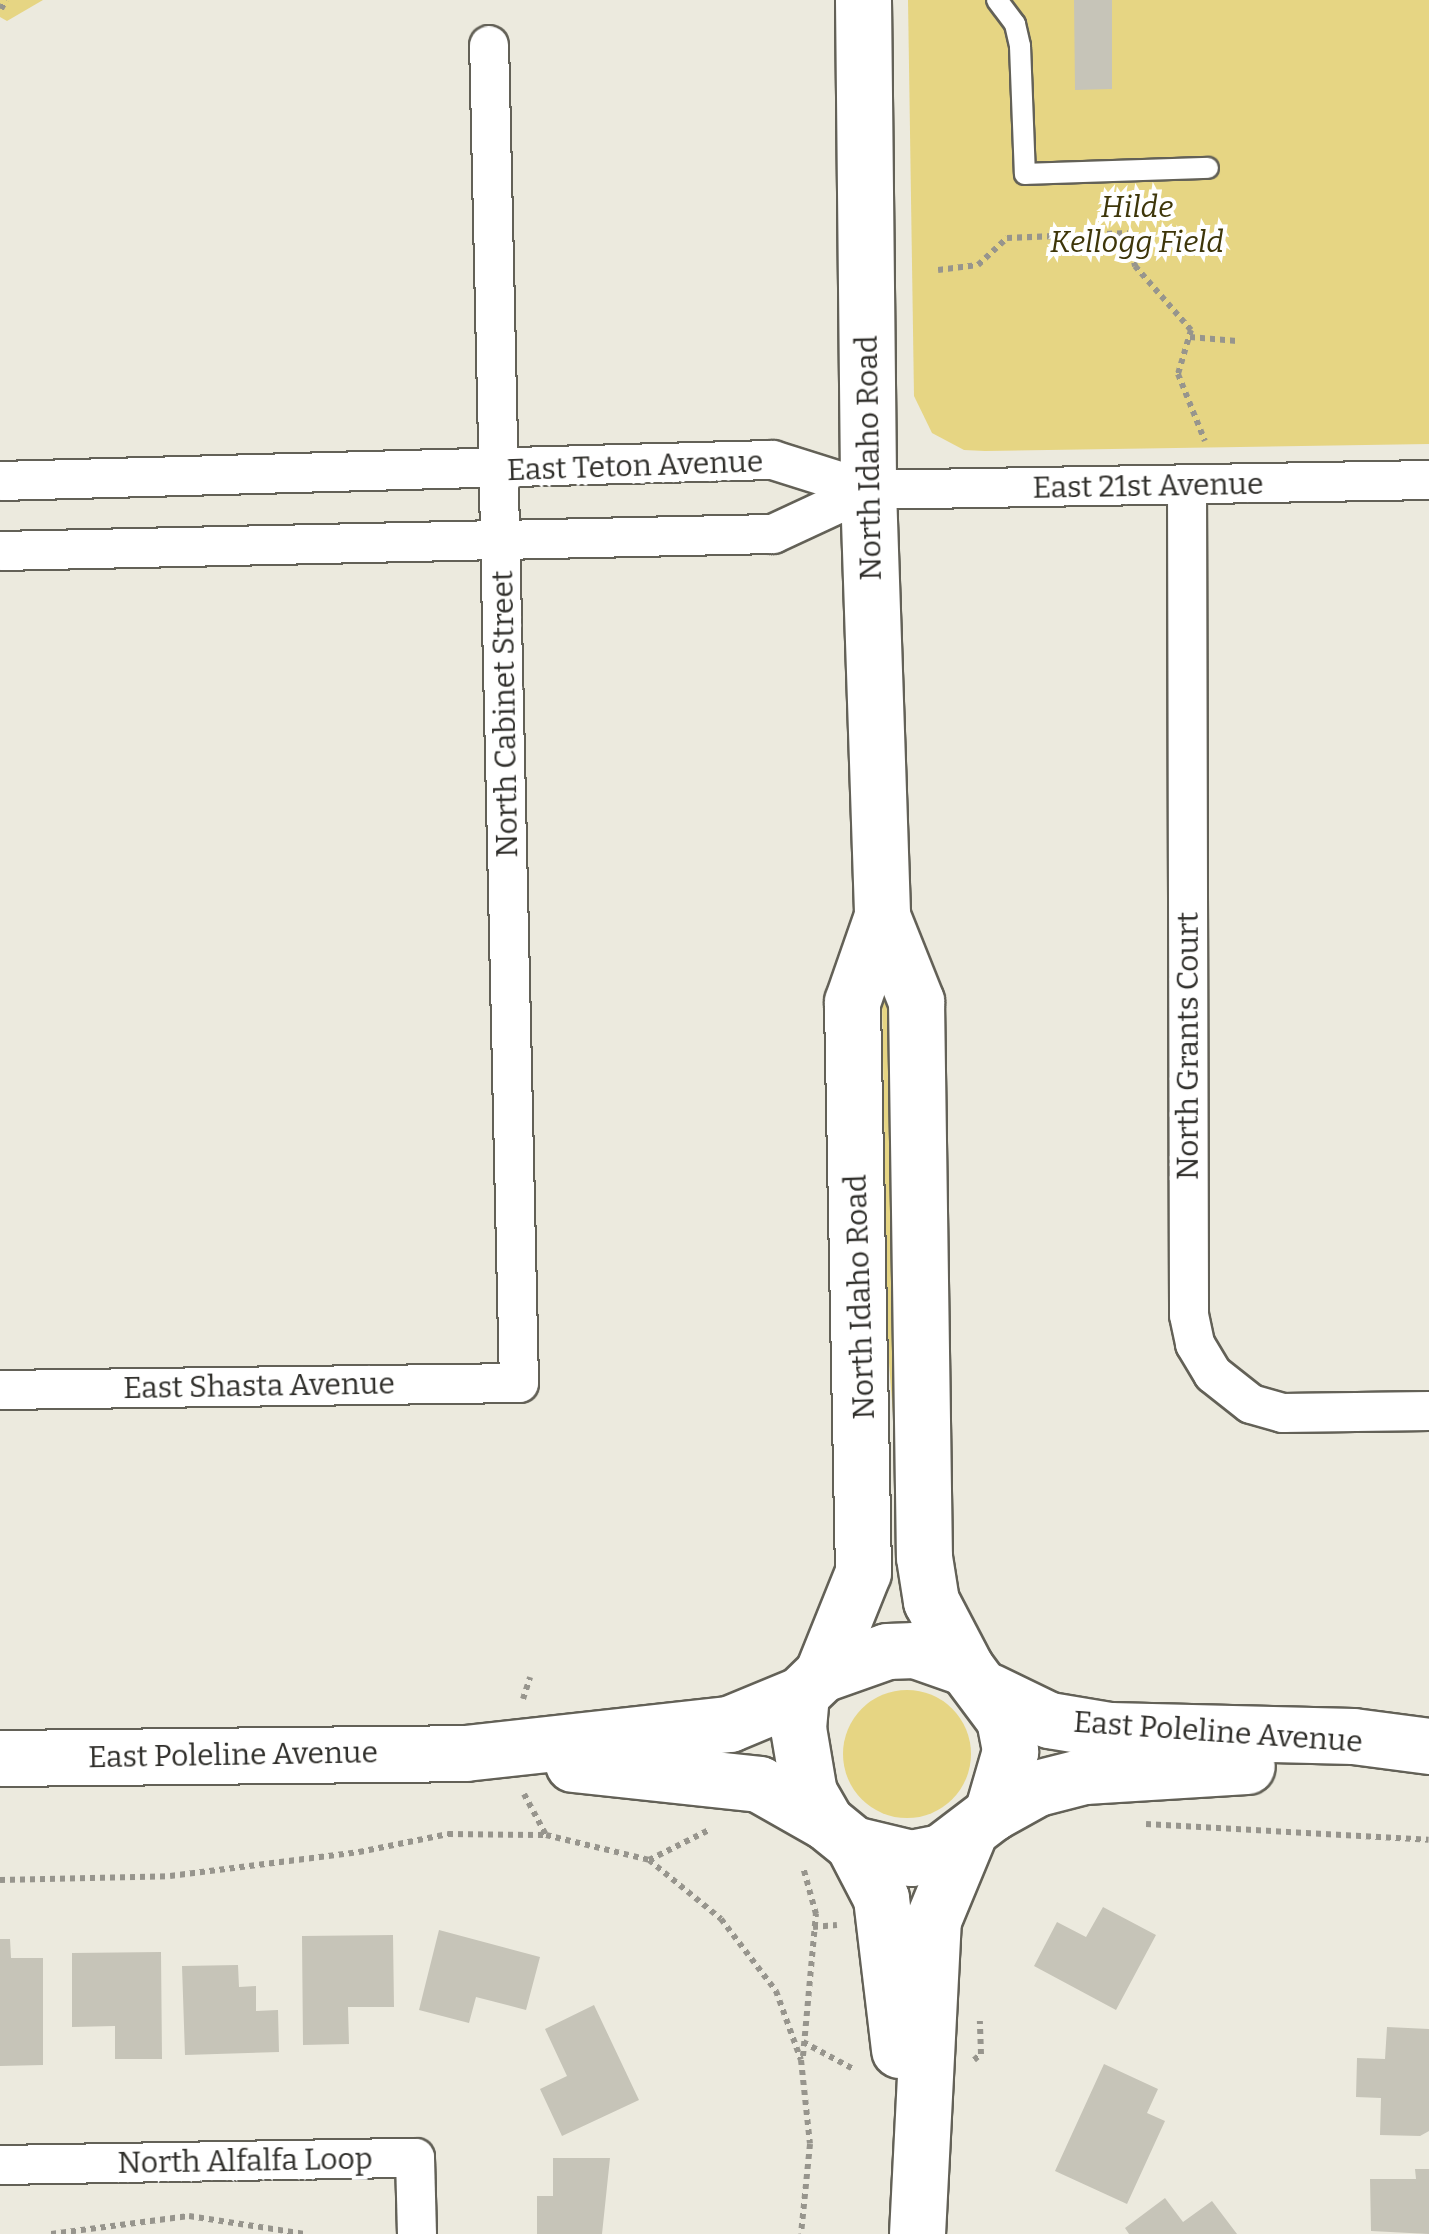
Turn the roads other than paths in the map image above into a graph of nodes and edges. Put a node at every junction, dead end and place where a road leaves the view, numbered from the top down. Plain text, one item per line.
1 (864, 0) edge
2 (997, 0) edge
3 (489, 44) dead end
4 (1208, 168) dead end
5 (500, 470) junction
6 (1429, 480) edge
7 (0, 481) edge
8 (1187, 485) junction
9 (868, 490) junction
10 (501, 537) junction
11 (0, 551) edge
12 (882, 916) junction
13 (519, 1383) joint
14 (0, 1390) edge
15 (1429, 1411) edge
16 (977, 1680) junction
17 (812, 1684) junction
18 (1411, 1746) edge
19 (465, 1753) junction
20 (0, 1758) edge
21 (979, 1825) junction
22 (826, 1843) junction
23 (0, 2165) edge
24 (917, 2228) edge
25 (417, 2234) edge

1 - 9 main road, North Idaho Road
2 - 4 lane
3 - 5 street, North Cabinet Street
5 - 7 street, East Teton Avenue
5 - 9 street, East Teton Avenue
5 - 10 street, North Cabinet Street
6 - 8 street, East 21st Avenue
8 - 9 street, East 21st Avenue
8 - 15 street, North Grants Court
9 - 10 street
9 - 12 main road, North Idaho Road
10 - 11 street
10 - 13 street, North Cabinet Street
12 - 16 main road, North Idaho Road
12 - 17 main road, North Idaho Road
13 - 14 street, East Shasta Avenue
16 - 17 main road
16 - 18 main road, East Poleline Avenue
16 - 21 main road
17 - 19 main road, East Poleline Avenue
17 - 22 main road
18 - 21 main road, East Poleline Avenue
19 - 20 main road, East Poleline Avenue
19 - 22 main road, East Poleline Avenue
21 - 22 main road
21 - 24 main road
22 - 24 main road
23 - 25 street, North Alfalfa Loop

